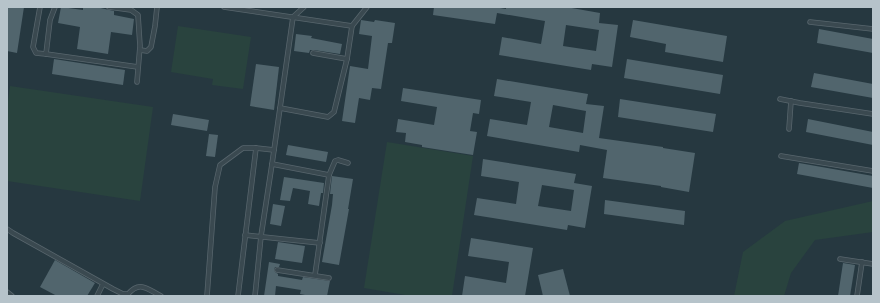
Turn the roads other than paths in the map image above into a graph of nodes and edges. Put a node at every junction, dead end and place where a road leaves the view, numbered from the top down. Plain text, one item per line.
1 (40, 7) edge
2 (56, 7) edge
3 (109, 7) edge
4 (157, 7) edge
5 (224, 7) edge
6 (304, 7) edge
7 (367, 7) edge
8 (293, 17) junction
9 (810, 22) dead end
10 (352, 26) junction
11 (873, 29) edge
12 (140, 50) junction
13 (313, 53) dead end
14 (46, 54) junction
15 (347, 59) junction
16 (138, 67) junction
17 (137, 82) dead end
18 (780, 99) dead end
19 (791, 102) junction
20 (280, 108) junction
21 (873, 114) edge
22 (789, 129) dead end
23 (256, 148) junction
24 (274, 150) junction
25 (781, 156) dead end
26 (348, 163) dead end
27 (272, 164) junction
28 (873, 171) edge
29 (329, 175) junction
30 (7, 229) edge
31 (245, 235) junction
32 (261, 236) junction
33 (320, 243) junction
34 (840, 259) dead end
35 (862, 262) junction
36 (873, 264) edge
37 (277, 270) dead end
38 (315, 275) junction
39 (329, 278) dead end
40 (103, 284) junction
41 (7, 292) edge
42 (130, 295) edge
43 (12, 296) edge
44 (97, 296) edge
45 (161, 296) edge
46 (207, 296) edge
47 (238, 296) edge
48 (255, 296) edge
49 (856, 296) edge

1 - 14 lane
2 - 14 lane
3 - 12 lane
4 - 12 lane
5 - 8 lane
6 - 8 lane
7 - 10 lane
8 - 10 lane
8 - 20 lane
9 - 11 lane
10 - 15 lane
12 - 16 lane
13 - 15 lane
14 - 16 lane
15 - 20 lane
16 - 17 lane
18 - 19 lane
19 - 21 lane
19 - 22 lane
20 - 24 lane
23 - 24 lane
23 - 31 lane
23 - 46 lane
24 - 27 lane
25 - 28 lane
26 - 29 lane
27 - 29 lane
27 - 32 lane
29 - 33 lane
30 - 40 lane
31 - 32 lane
31 - 47 lane
32 - 33 lane
32 - 48 lane
33 - 38 lane
34 - 35 lane
35 - 36 lane
35 - 49 lane
37 - 38 lane
38 - 39 lane
40 - 42 lane
40 - 44 lane
41 - 43 lane
42 - 45 lane

